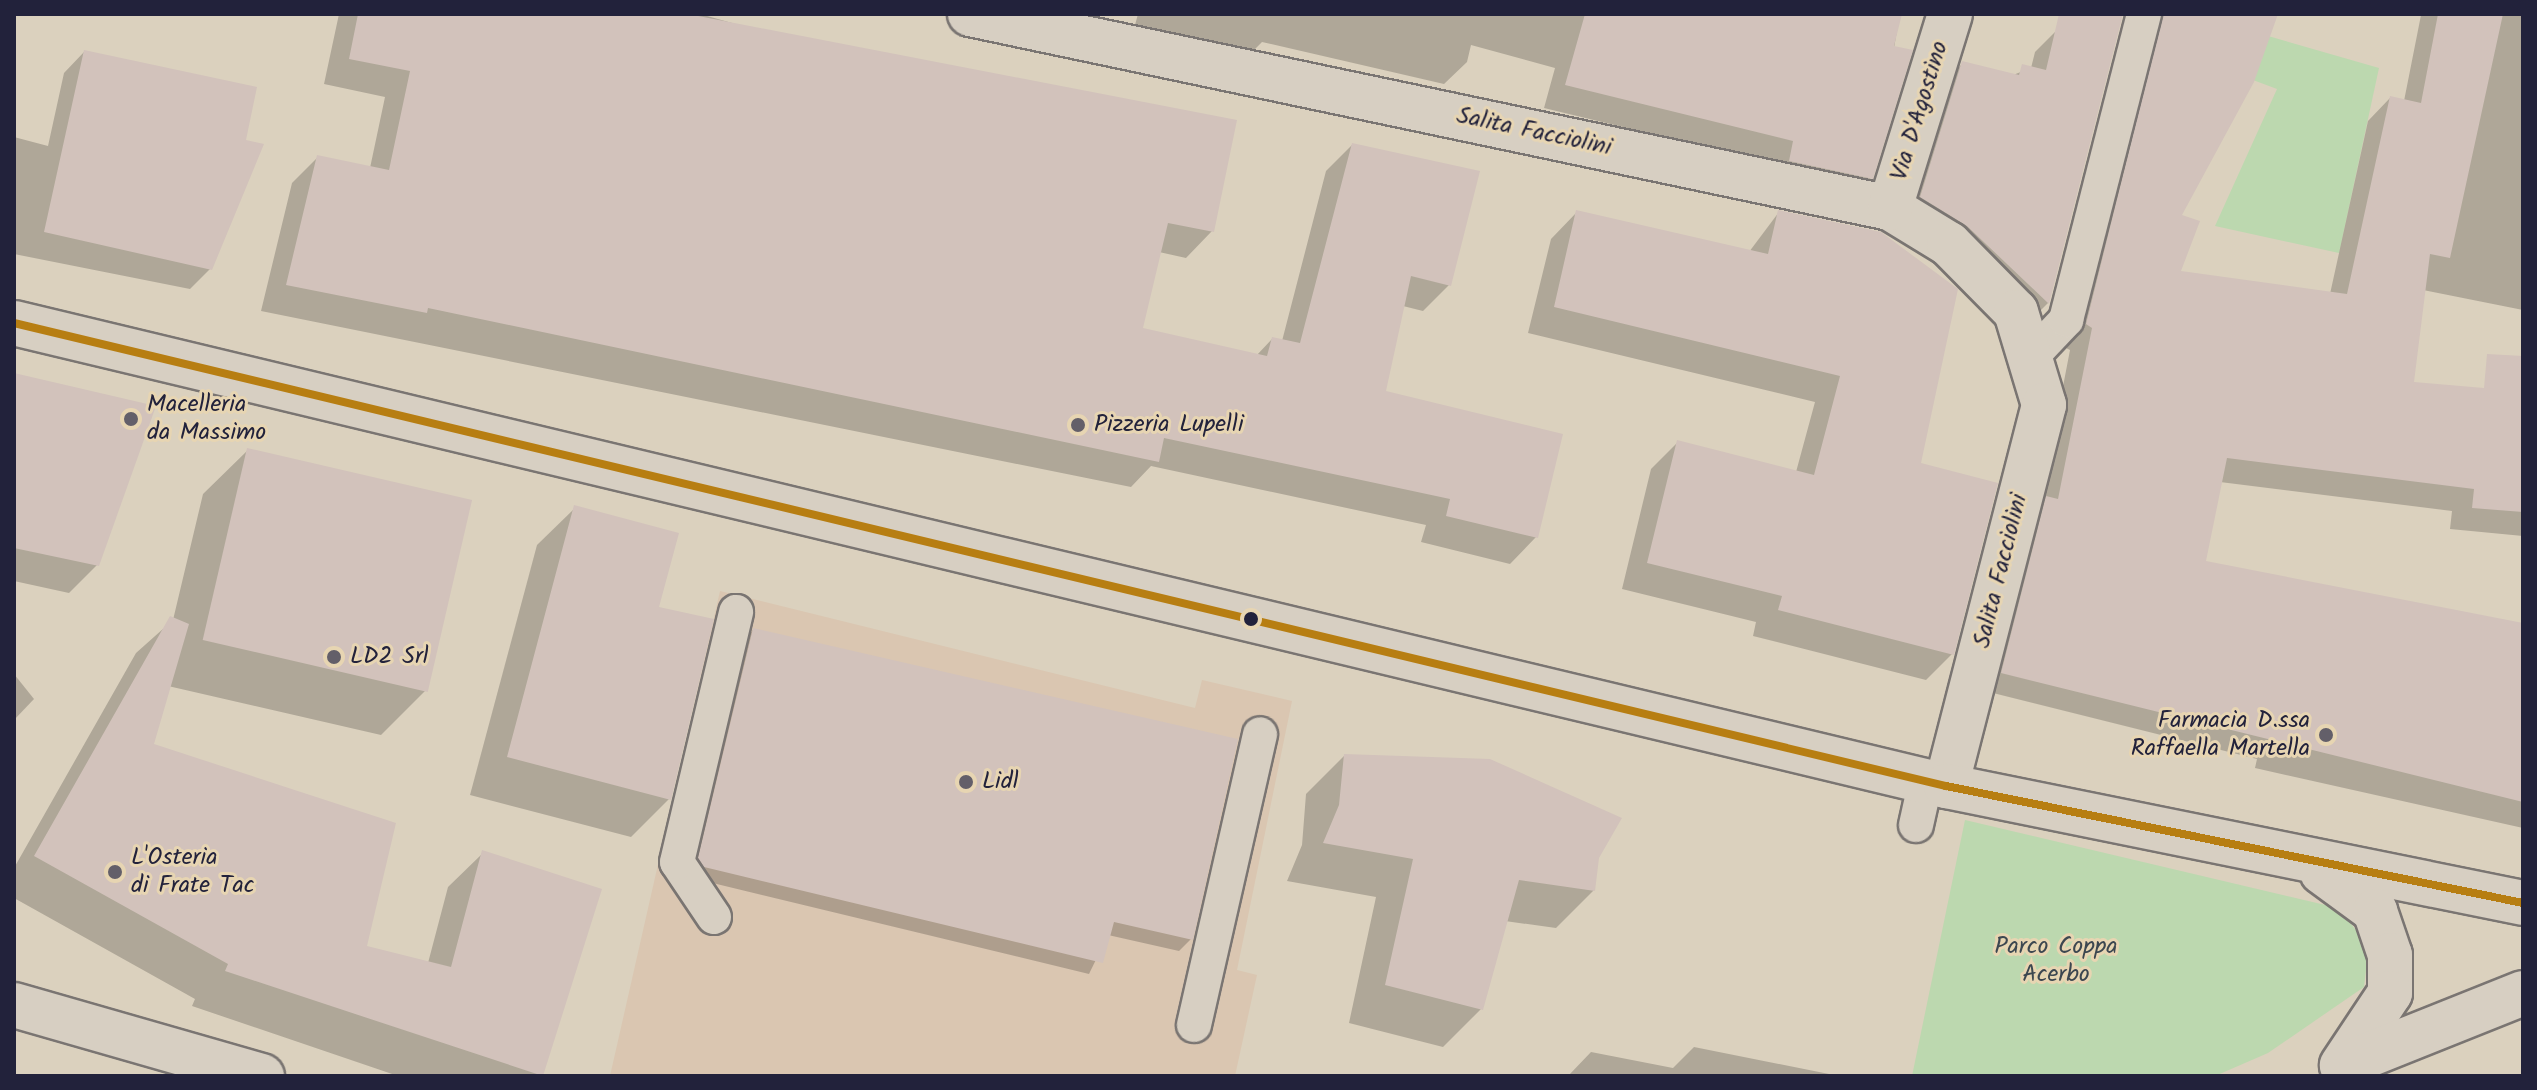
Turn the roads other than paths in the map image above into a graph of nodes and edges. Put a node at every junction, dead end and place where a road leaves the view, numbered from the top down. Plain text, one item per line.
1 (970, 14) edge
2 (1950, 14) edge
3 (2144, 14) edge
4 (1890, 208) junction
5 (14, 323) edge
6 (2032, 356) junction
7 (736, 612) dead end
8 (1260, 734) dead end
9 (1936, 783) junction
10 (1916, 825) dead end
11 (2311, 865) junction
12 (2523, 903) edge
13 (714, 917) dead end
14 (2523, 993) edge
15 (14, 1005) edge
16 (1194, 1025) dead end
17 (203, 1067) edge
18 (2331, 1071) edge
19 (262, 1076) edge

1 - 4 street, Salita Facciolini
2 - 4 street, Via D'Agostino
3 - 6 lane
4 - 6 street, Salita Facciolini
5 - 9 street
6 - 9 street, Salita Facciolini
7 - 13 lane
8 - 16 lane
9 - 10 lane
9 - 11 street
11 - 12 street
11 - 18 street
14 - 18 street
15 - 17 street
17 - 19 street

